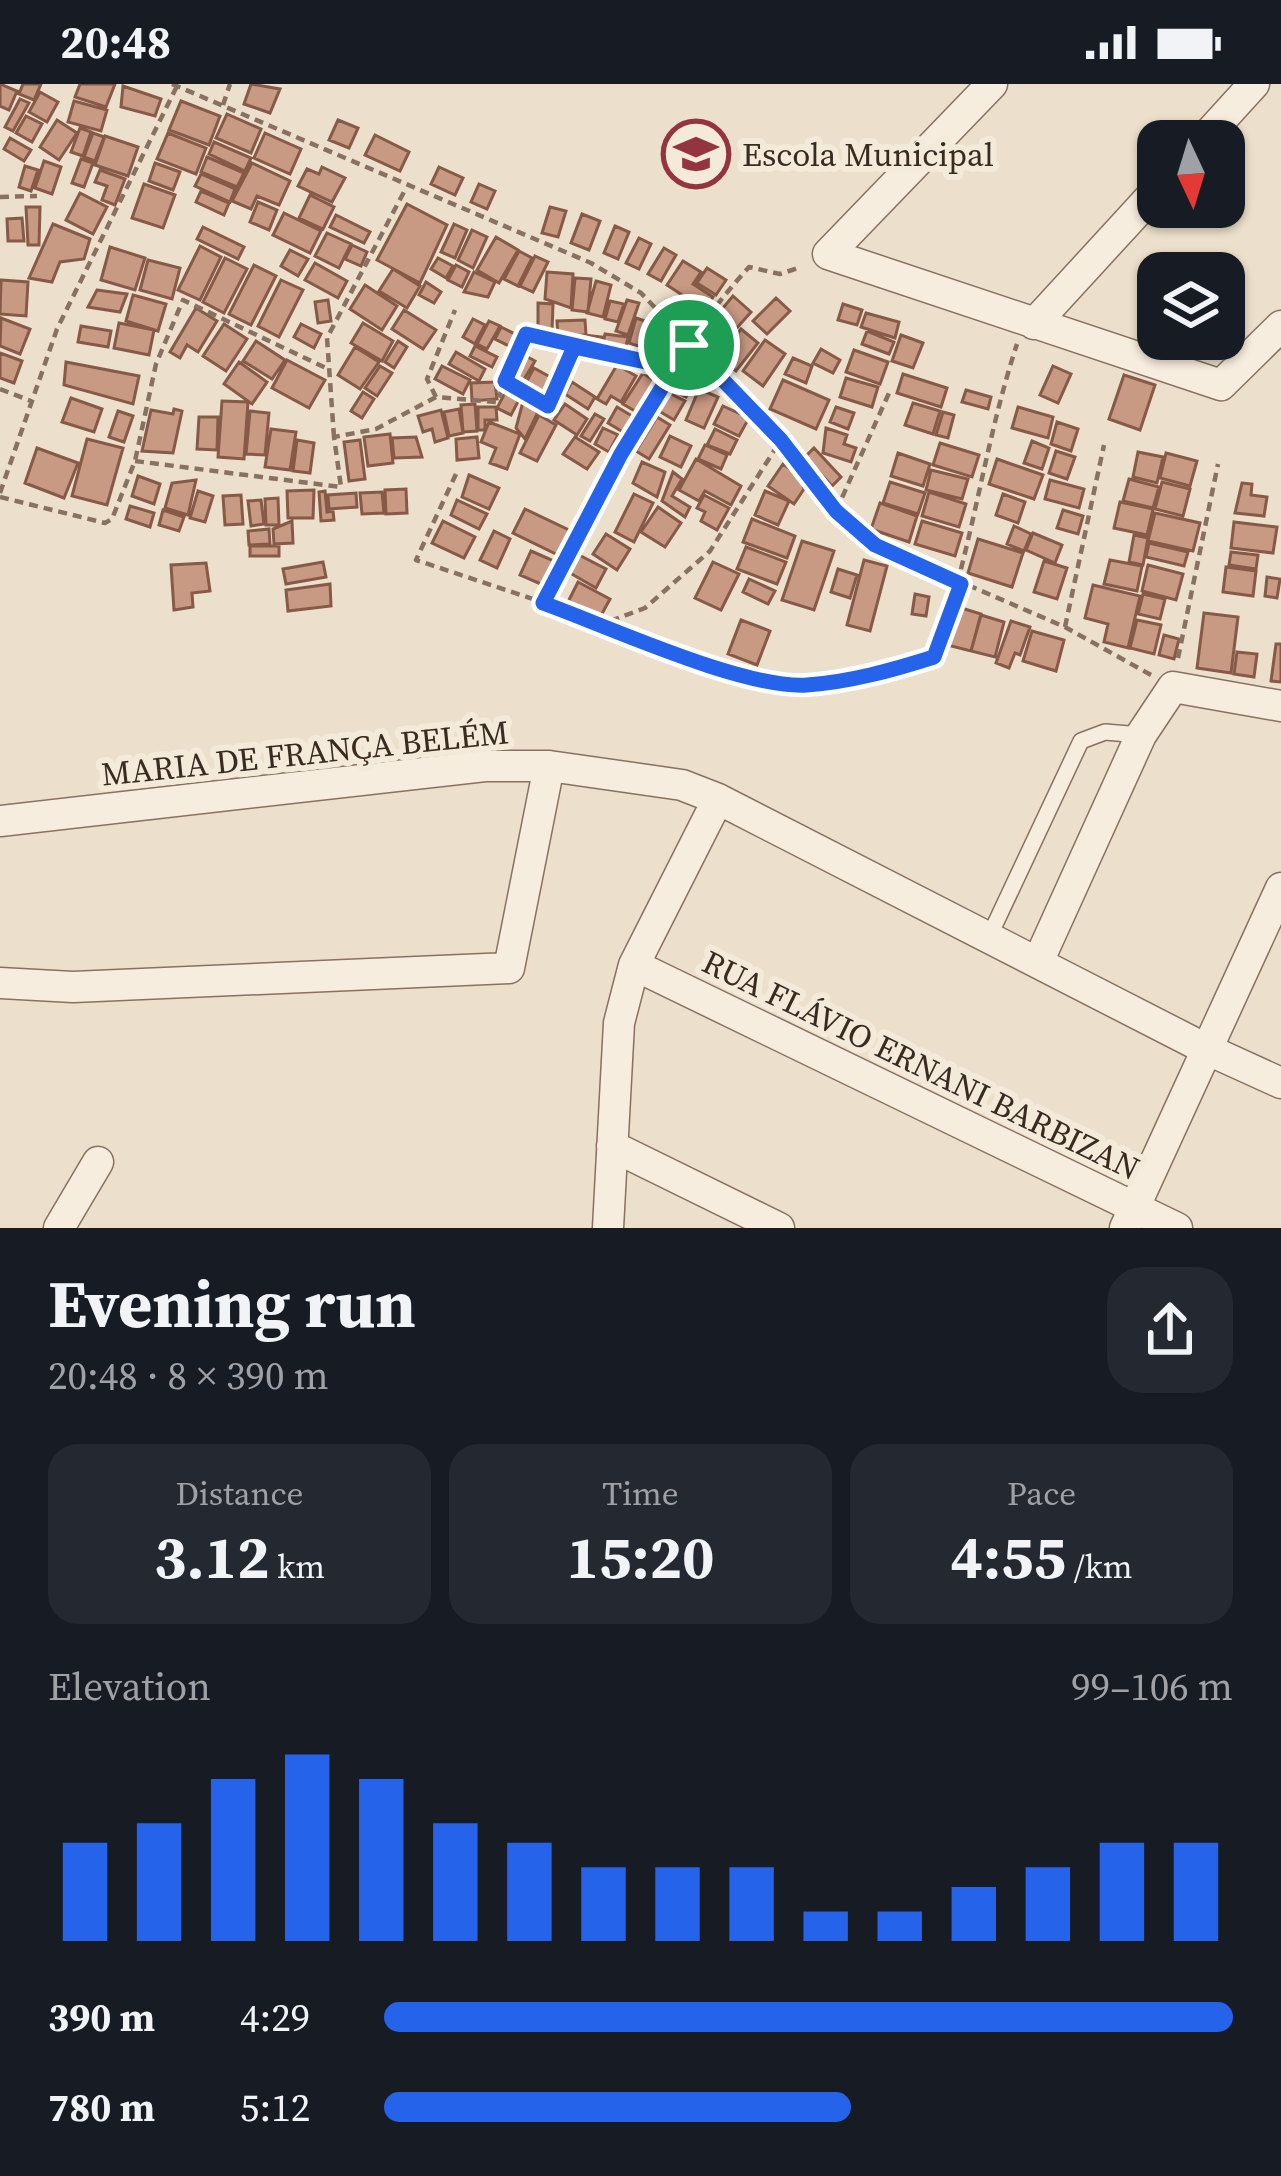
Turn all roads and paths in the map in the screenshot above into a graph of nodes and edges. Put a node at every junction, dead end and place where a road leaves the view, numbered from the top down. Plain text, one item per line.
1 (230, 84) edge
2 (992, 84) edge
3 (1254, 84) edge
4 (174, 85) edge
5 (223, 105) junction
6 (1221, 120) edge
7 (406, 188) junction
8 (38, 196) dead end
9 (0, 197) edge
10 (1137, 212) edge
11 (828, 254) junction
12 (455, 310) dead end
13 (1281, 326) edge
14 (1026, 331) junction
15 (689, 345) junction
16 (574, 347) junction
17 (326, 368) junction
18 (674, 368) junction
19 (505, 381) junction
20 (0, 389) edge
21 (889, 393) dead end
22 (436, 397) junction
23 (32, 400) junction
24 (334, 437) junction
25 (781, 440) junction
26 (1104, 445) dead end
27 (135, 461) junction
28 (1218, 464) dead end
29 (456, 474) dead end
30 (0, 495) edge
31 (836, 511) junction
32 (961, 584) junction
33 (543, 603) junction
34 (604, 623) junction
35 (1065, 627) junction
36 (1173, 687) junction
37 (1281, 706) edge
38 (1142, 735) junction
39 (549, 766) junction
40 (718, 799) junction
41 (0, 821) edge
42 (1281, 888) edge
43 (989, 937) junction
44 (1038, 962) junction
45 (634, 965) junction
46 (0, 983) edge
47 (1204, 1048) junction
48 (1281, 1082) edge
49 (612, 1146) junction
50 (98, 1162) dead end
51 (1129, 1218) edge
52 (59, 1228) edge
53 (608, 1228) edge
54 (779, 1228) edge
55 (1177, 1228) edge

1 - 5 path
2 - 11 street
3 - 6 street
4 - 5 path
4 - 23 path
5 - 7 path
7 - 15 path
7 - 17 path
8 - 9 path
10 - 14 street
11 - 14 street
11 - 15 path
12 - 22 path
13 - 14 street
14 - 32 path
15 - 18 path
15 - 25 path
16 - 18 path
16 - 19 path
16 - 19 path
17 - 24 path
17 - 27 path
18 - 33 path
19 - 22 path
20 - 23 path
21 - 31 path
22 - 24 path
23 - 30 path
24 - 27 path
25 - 31 path
25 - 34 path
26 - 35 path
27 - 30 path
28 - 36 path
29 - 33 path
31 - 32 path
32 - 34 path
32 - 35 path
33 - 34 path
35 - 36 path
36 - 37 street
36 - 38 street
38 - 43 lane
38 - 44 street
39 - 40 street
39 - 41 street, MARIA DE FRANÇA BELÉM
39 - 46 street, MARIA DE FRANÇA BELÉM
40 - 43 street
40 - 45 street
42 - 47 street
43 - 44 street
44 - 47 street
45 - 49 street
45 - 51 street, RUA FLÁVIO ERNANI BARBIZAN
47 - 48 street
47 - 51 street
49 - 53 street
49 - 54 street
50 - 52 street
51 - 55 street, RUA FLÁVIO ERNANI BARBIZAN

